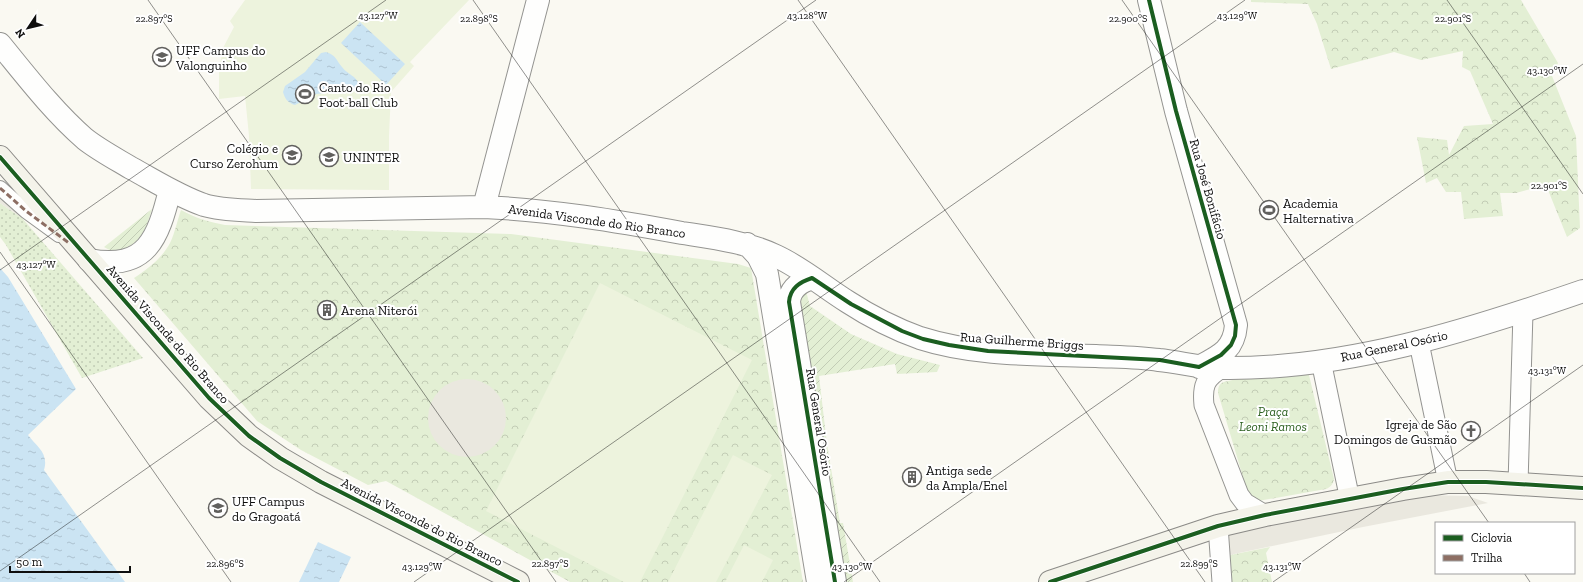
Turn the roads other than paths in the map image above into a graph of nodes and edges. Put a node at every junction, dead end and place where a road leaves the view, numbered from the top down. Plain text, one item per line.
1 (538, 0) edge
2 (1149, 0) edge
3 (0, 44) edge
4 (0, 157) edge
5 (0, 188) edge
6 (170, 190) junction
7 (484, 207) junction
8 (747, 244) junction
9 (86, 256) junction
10 (812, 278) junction
11 (1583, 291) edge
12 (1524, 312) junction
13 (1419, 343) junction
14 (1321, 361) junction
15 (1199, 367) junction
16 (1222, 368) junction
17 (1448, 482) junction
18 (1518, 484) junction
19 (1583, 488) edge
20 (1350, 500) junction
21 (1265, 515) junction
22 (1218, 526) junction
23 (518, 582) edge
24 (818, 582) edge
25 (835, 582) edge
26 (1050, 582) edge
27 (1222, 582) edge

1 - 7 street
2 - 15 street, Rua José Bonifácio
3 - 6 street, Avenida Visconde do Rio Branco
4 - 9 main road, Avenida Visconde do Rio Branco
5 - 9 street
6 - 7 street, Avenida Visconde do Rio Branco
6 - 9 street
7 - 8 street, Avenida Visconde do Rio Branco
8 - 10 street, Avenida Visconde do Rio Branco
8 - 24 street, Rua General Osório
9 - 23 main road, Avenida Visconde do Rio Branco
10 - 15 street, Rua Guilherme Briggs
10 - 25 street, Rua General Osório
11 - 12 street, Rua General Osório
12 - 13 street, Rua General Osório
12 - 18 street
13 - 14 street, Rua General Osório
13 - 17 street
14 - 16 street, Rua General Osório
14 - 20 street
15 - 16 street, Rua General Osório
16 - 21 street
17 - 18 main road
17 - 20 main road
18 - 19 main road
20 - 21 main road
21 - 22 main road
22 - 26 main road
22 - 27 street

